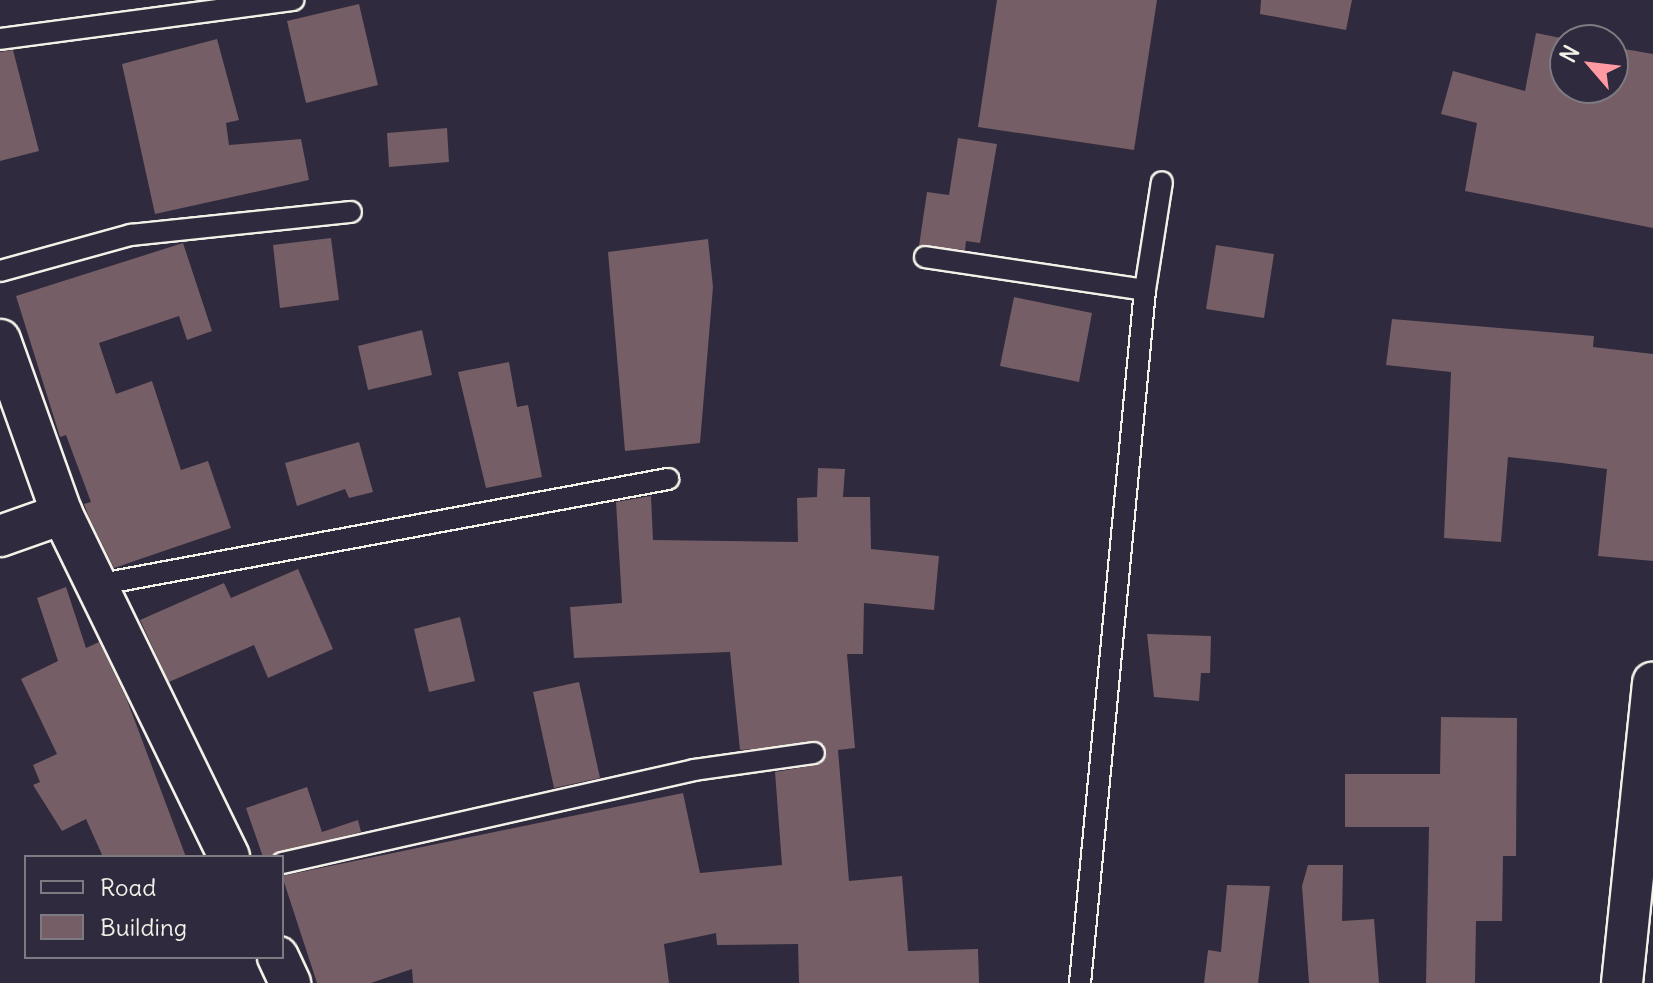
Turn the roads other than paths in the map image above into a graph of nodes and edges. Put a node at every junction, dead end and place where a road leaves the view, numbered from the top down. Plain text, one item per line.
1 (293, 0) edge
2 (0, 39) edge
3 (1162, 182) dead end
4 (351, 212) dead end
5 (925, 257) dead end
6 (0, 271) edge
7 (1145, 290) junction
8 (0, 340) edge
9 (668, 479) dead end
10 (62, 514) junction
11 (0, 536) edge
12 (96, 585) junction
13 (1653, 683) edge
14 (814, 753) dead end
15 (1646, 792) edge
16 (228, 855) edge
17 (284, 863) edge
18 (279, 959) edge
19 (290, 983) edge
20 (1080, 983) edge
21 (1622, 983) edge

1 - 2 lane
3 - 7 lane
4 - 6 lane
5 - 7 lane
7 - 20 lane
8 - 10 street
9 - 12 lane
10 - 11 street
10 - 12 street
12 - 16 street
13 - 15 street
14 - 17 lane
15 - 21 street
18 - 19 street

